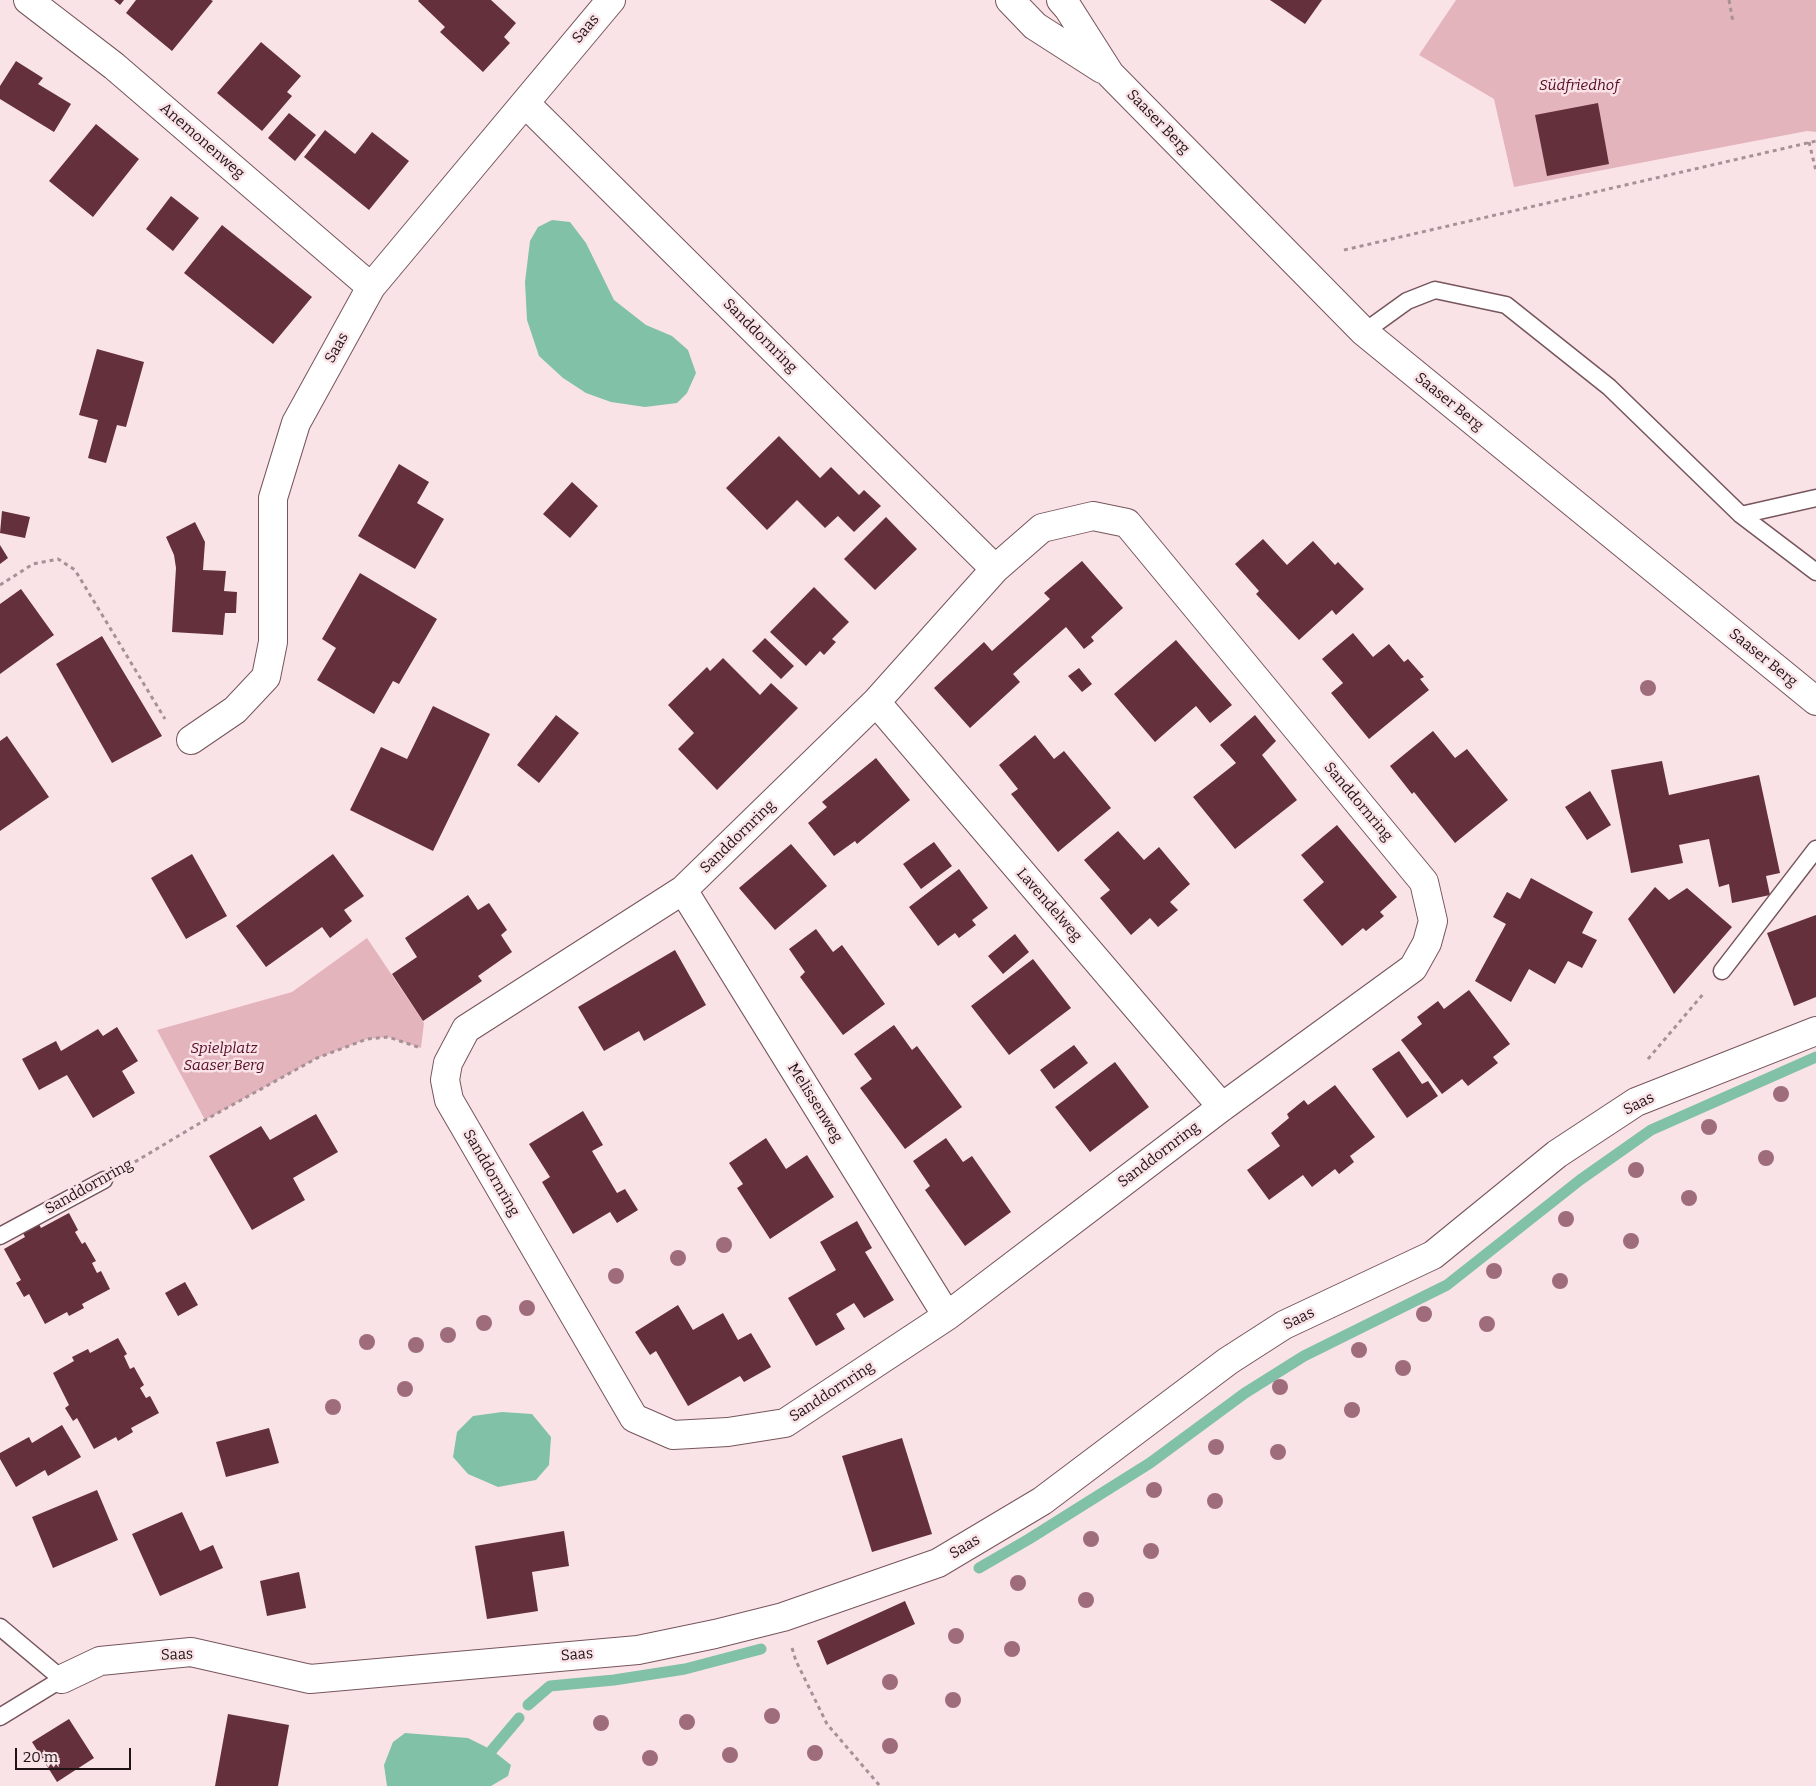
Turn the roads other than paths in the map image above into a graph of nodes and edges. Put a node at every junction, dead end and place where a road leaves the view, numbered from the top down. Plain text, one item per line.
1 (28, 0) edge
2 (1010, 0) edge
3 (1061, 0) edge
4 (599, 4) edge
5 (1110, 74) junction
6 (525, 103) junction
7 (371, 287) junction
8 (1364, 332) junction
9 (1816, 498) edge
10 (1741, 515) junction
11 (995, 569) junction
12 (1816, 572) edge
13 (1816, 701) edge
14 (876, 702) junction
15 (191, 740) road end
16 (1816, 849) edge
17 (683, 890) junction
18 (1722, 971) road end
19 (1816, 1031) edge
20 (1222, 1107) junction
21 (104, 1180) road end
22 (0, 1236) edge
23 (948, 1316) junction
24 (0, 1628) edge
25 (62, 1679) junction
26 (0, 1717) edge

1 - 7 street, Anemonenweg
2 - 5 street, Saaser Berg
3 - 5 street, Saaser Berg
4 - 6 street, Saas
5 - 8 street, Saaser Berg
6 - 7 street, Saas
6 - 11 street, Sanddornring
7 - 15 street, Saas
8 - 10 lane
8 - 13 street, Saaser Berg
9 - 10 lane
10 - 12 lane
11 - 14 street, Sanddornring
11 - 20 street, Sanddornring
14 - 17 street, Sanddornring
14 - 20 street, Lavendelweg
16 - 18 lane
17 - 23 street, Melissenweg
17 - 23 street, Sanddornring
19 - 25 street, Saas
20 - 23 street, Sanddornring
21 - 22 lane, Sanddornring
24 - 25 lane
25 - 26 lane, Saas

